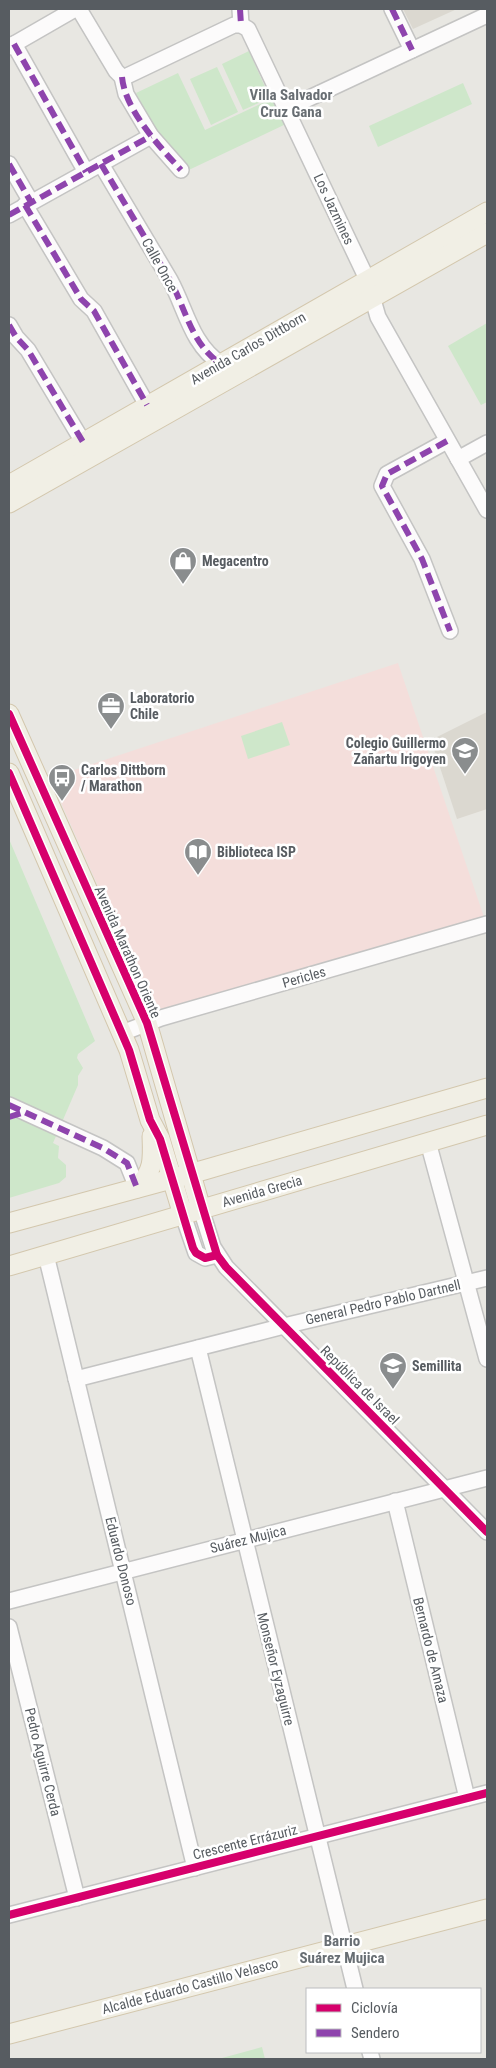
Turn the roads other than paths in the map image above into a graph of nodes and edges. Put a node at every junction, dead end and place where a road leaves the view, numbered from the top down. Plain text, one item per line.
1 (75, 9) edge
2 (79, 9) edge
3 (240, 9) edge
4 (392, 9) edge
5 (487, 15) edge
6 (241, 25) junction
7 (12, 45) edge
8 (412, 50) junction
9 (122, 76) junction
10 (286, 109) junction
11 (151, 136) junction
12 (9, 164) edge
13 (102, 164) junction
14 (181, 170) dead end
15 (86, 172) junction
16 (28, 204) junction
17 (487, 212) edge
18 (9, 215) edge
19 (487, 232) edge
20 (367, 280) junction
21 (373, 297) junction
22 (9, 325) edge
23 (221, 364) junction
24 (147, 404) junction
25 (447, 441) junction
26 (83, 442) junction
27 (487, 443) edge
28 (458, 459) junction
29 (10, 483) edge
30 (9, 503) edge
31 (487, 510) edge
32 (450, 631) dead end
33 (9, 714) edge
34 (9, 773) edge
35 (487, 924) edge
36 (147, 1023) junction
37 (122, 1033) junction
38 (158, 1058) junction
39 (135, 1066) junction
40 (487, 1088) edge
41 (9, 1105) edge
42 (26, 1112) junction
43 (9, 1117) edge
44 (150, 1120) junction
45 (487, 1125) edge
46 (428, 1142) junction
47 (192, 1174) junction
48 (172, 1179) junction
49 (137, 1188) junction
50 (202, 1209) junction
51 (183, 1215) junction
52 (9, 1223) edge
53 (46, 1255) junction
54 (217, 1255) junction
55 (9, 1266) edge
56 (487, 1278) edge
57 (467, 1283) junction
58 (284, 1326) junction
59 (198, 1348) junction
60 (487, 1358) edge
61 (76, 1379) junction
62 (487, 1478) edge
63 (445, 1489) junction
64 (395, 1502) junction
65 (487, 1532) edge
66 (245, 1540) junction
67 (123, 1572) junction
68 (9, 1601) edge
69 (9, 1627) edge
70 (487, 1793) edge
71 (467, 1798) junction
72 (317, 1836) junction
73 (195, 1868) junction
74 (77, 1898) junction
75 (487, 1909) edge
76 (9, 1915) edge
77 (344, 1946) junction
78 (355, 1988) edge
79 (9, 2034) edge

1 - 7 street
2 - 9 street
3 - 6 street
4 - 8 street
5 - 8 street
6 - 9 street
6 - 10 street, Los Jazmines
7 - 15 street
8 - 10 street
9 - 11 street
10 - 20 street, Los Jazmines
11 - 13 street
11 - 14 street
12 - 16 street
13 - 15 street
13 - 23 street, Calle Once
15 - 16 street
16 - 18 street
16 - 24 street
17 - 20 main road, Avenida Carlos Dittborn
19 - 21 main road, Avenida Carlos Dittborn
20 - 21 street, Los Jazmines
20 - 23 main road, Avenida Carlos Dittborn
21 - 25 street, Los Jazmines
21 - 30 main road, Avenida Carlos Dittborn
22 - 26 street
23 - 24 main road, Avenida Carlos Dittborn
24 - 26 main road, Avenida Carlos Dittborn
25 - 28 street, Los Jazmines
25 - 32 street
26 - 29 main road, Avenida Carlos Dittborn
27 - 28 street
28 - 31 street, Los Jazmines
33 - 36 main road, Avenida Marathon Oriente
34 - 37 main road
35 - 36 street, Pericles
36 - 37 street, Pericles
36 - 38 main road, Avenida Marathon Oriente
37 - 39 main road
38 - 39 main road
38 - 47 main road, Avenida Marathon Oriente
39 - 44 main road
40 - 47 main road
41 - 42 street
42 - 43 street
42 - 49 street
44 - 48 main road
44 - 49 main road
45 - 46 main road, Avenida Grecia
46 - 50 main road, Avenida Grecia
46 - 57 street
47 - 48 main road
47 - 50 main road, Avenida Marathon Oriente
48 - 49 main road
48 - 51 main road
49 - 52 main road
50 - 51 main road, Avenida Grecia
50 - 54 street, República de Israel
51 - 53 main road, Avenida Grecia
51 - 54 street
53 - 55 main road, Avenida Grecia
53 - 61 street, Eduardo Donoso
54 - 58 street, República de Israel
56 - 57 street, General Pedro Pablo Dartnell
57 - 58 street, General Pedro Pablo Dartnell
57 - 60 street
58 - 59 street, General Pedro Pablo Dartnell
58 - 63 street, República de Israel
59 - 61 street, General Pedro Pablo Dartnell
59 - 66 street, Monseñor Eyzaguirre
61 - 67 street, Eduardo Donoso
62 - 63 street, Suárez Mujica
63 - 64 street, Suárez Mujica
63 - 65 street, República de Israel
64 - 66 street, Suárez Mujica
64 - 71 street, Bernardo de Amaza
66 - 67 street, Suárez Mujica
66 - 72 street, Monseñor Eyzaguirre
67 - 68 street, Suárez Mujica
67 - 73 street, Eduardo Donoso
69 - 74 street, Pedro Aguirre Cerda
70 - 71 street, Crescente Errázuriz
71 - 72 street, Crescente Errázuriz
72 - 73 street, Crescente Errázuriz
72 - 77 street, Monseñor Eyzaguirre
73 - 74 street, Crescente Errázuriz
74 - 76 street, Crescente Errázuriz
75 - 77 main road, Alcalde Eduardo Castillo Velasco
77 - 78 street, Monseñor Eyzaguirre
77 - 79 main road, Alcalde Eduardo Castillo Velasco

